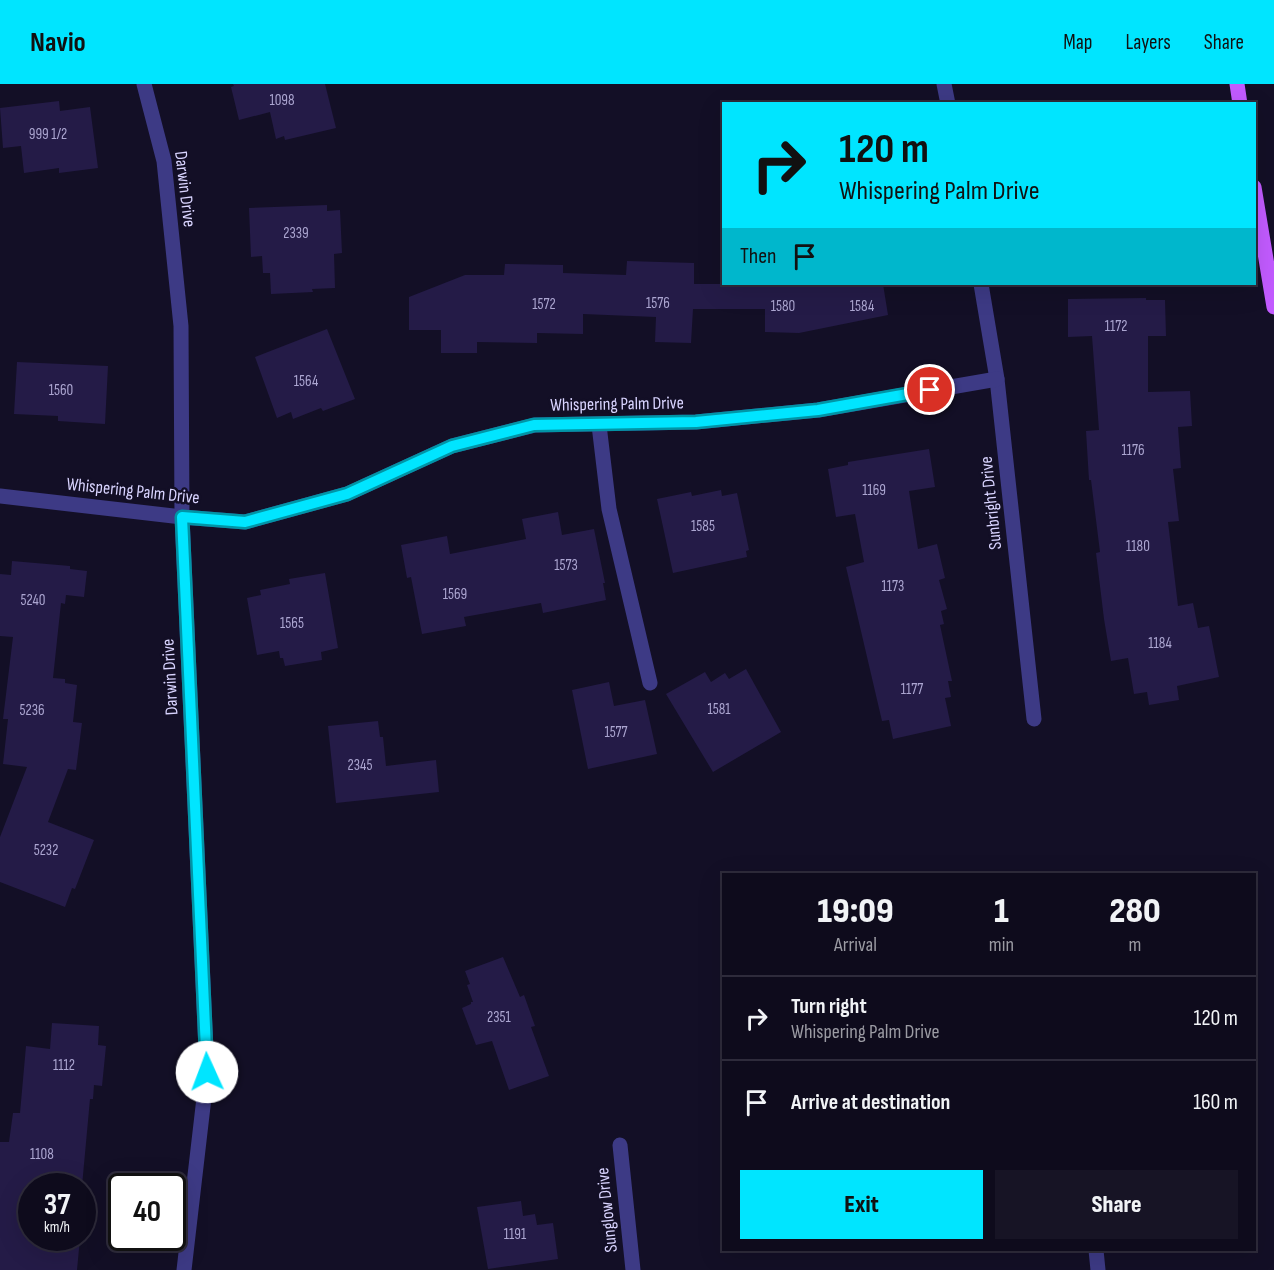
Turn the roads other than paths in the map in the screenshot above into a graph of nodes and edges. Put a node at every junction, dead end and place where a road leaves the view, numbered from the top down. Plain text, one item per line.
1 (144, 84) edge
2 (944, 84) edge
3 (1237, 84) edge
4 (948, 102) edge
5 (1240, 102) edge
6 (1256, 199) edge
7 (981, 285) edge
8 (1274, 307) edge
9 (997, 379) junction
10 (599, 425) junction
11 (0, 496) edge
12 (182, 517) junction
13 (650, 683) dead end
14 (1034, 719) dead end
15 (620, 1145) dead end
16 (1096, 1251) edge
17 (184, 1270) edge
18 (633, 1270) edge
19 (1098, 1270) edge

1 - 12 street, Darwin Drive
2 - 4 street
3 - 5 main road
6 - 8 main road
7 - 9 street, Sunbright Drive
9 - 10 street, Whispering Palm Drive
9 - 14 street, Sunbright Drive
10 - 12 street, Whispering Palm Drive
10 - 13 street
11 - 12 street, Whispering Palm Drive
12 - 17 street, Darwin Drive
15 - 18 street, Sunglow Drive
16 - 19 street

